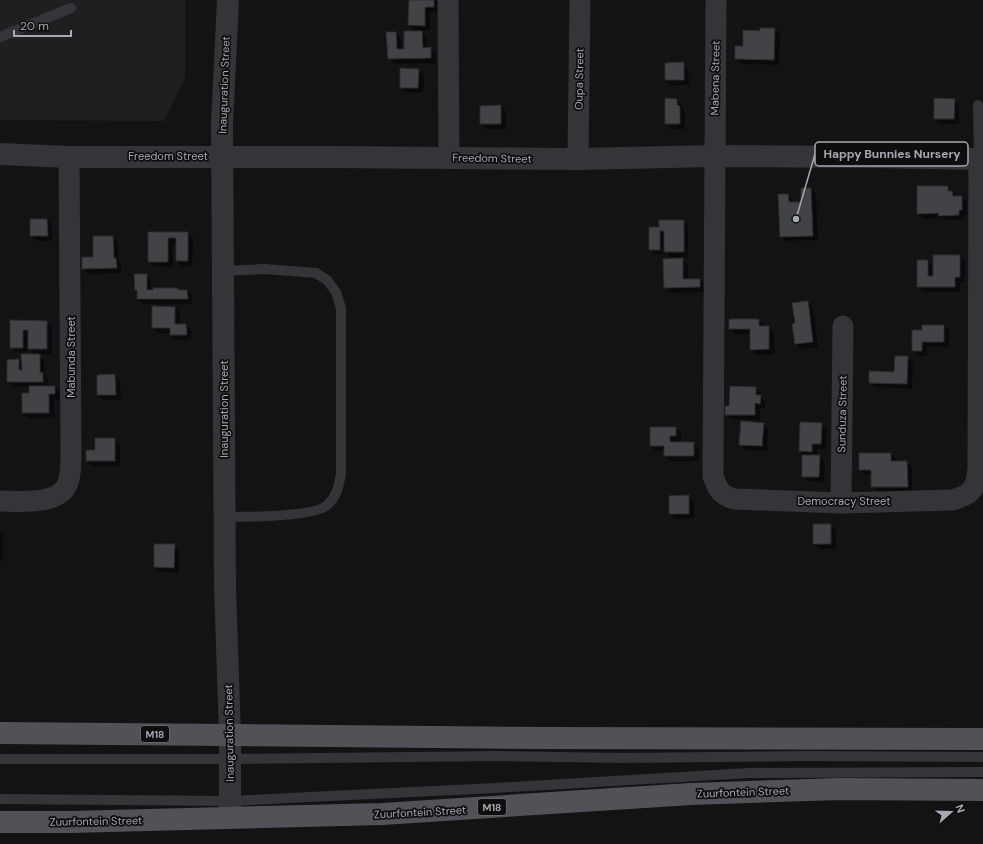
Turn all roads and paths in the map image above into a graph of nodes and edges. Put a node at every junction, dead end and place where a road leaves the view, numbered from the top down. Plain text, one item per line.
1 (228, 0) edge
2 (448, 0) edge
3 (580, 0) edge
4 (716, 0) edge
5 (71, 8) dead end
6 (0, 36) edge
7 (978, 105) dead end
8 (0, 154) edge
9 (69, 156) junction
10 (223, 156) junction
11 (714, 156) junction
12 (449, 157) junction
13 (578, 159) junction
14 (981, 159) edge
15 (224, 271) junction
16 (843, 326) dead end
17 (0, 501) edge
18 (841, 503) junction
19 (225, 517) junction
20 (0, 733) edge
21 (230, 735) junction
22 (983, 739) edge
23 (983, 757) edge
24 (0, 759) edge
25 (230, 759) junction
26 (983, 772) edge
27 (983, 790) edge
28 (0, 799) edge
29 (230, 810) junction
30 (0, 822) edge

1 - 10 street, Inauguration Street
2 - 12 street
3 - 13 street, Oupa Street
4 - 11 street, Mabena Street
5 - 6 lane
7 - 14 lane
8 - 9 street, Freedom Street
9 - 10 street, Freedom Street
9 - 17 street, Mabunda Street
10 - 12 street, Freedom Street
10 - 15 street, Inauguration Street
11 - 13 street, Freedom Street
11 - 14 street, Freedom Street
11 - 18 street, Democracy Street
12 - 13 street, Freedom Street
14 - 18 street, Democracy Street
15 - 19 street, Inauguration Street
15 - 19 lane
16 - 18 street, Sunduza Street
19 - 21 street, Inauguration Street
20 - 21 main road, M18
21 - 22 main road, M18
21 - 25 street, Inauguration Street
23 - 25 lane
24 - 25 lane
25 - 29 street, Inauguration Street
26 - 29 lane
27 - 29 main road, Zuurfontein Street / M18
28 - 29 lane
29 - 30 main road, Zuurfontein Street / M18

